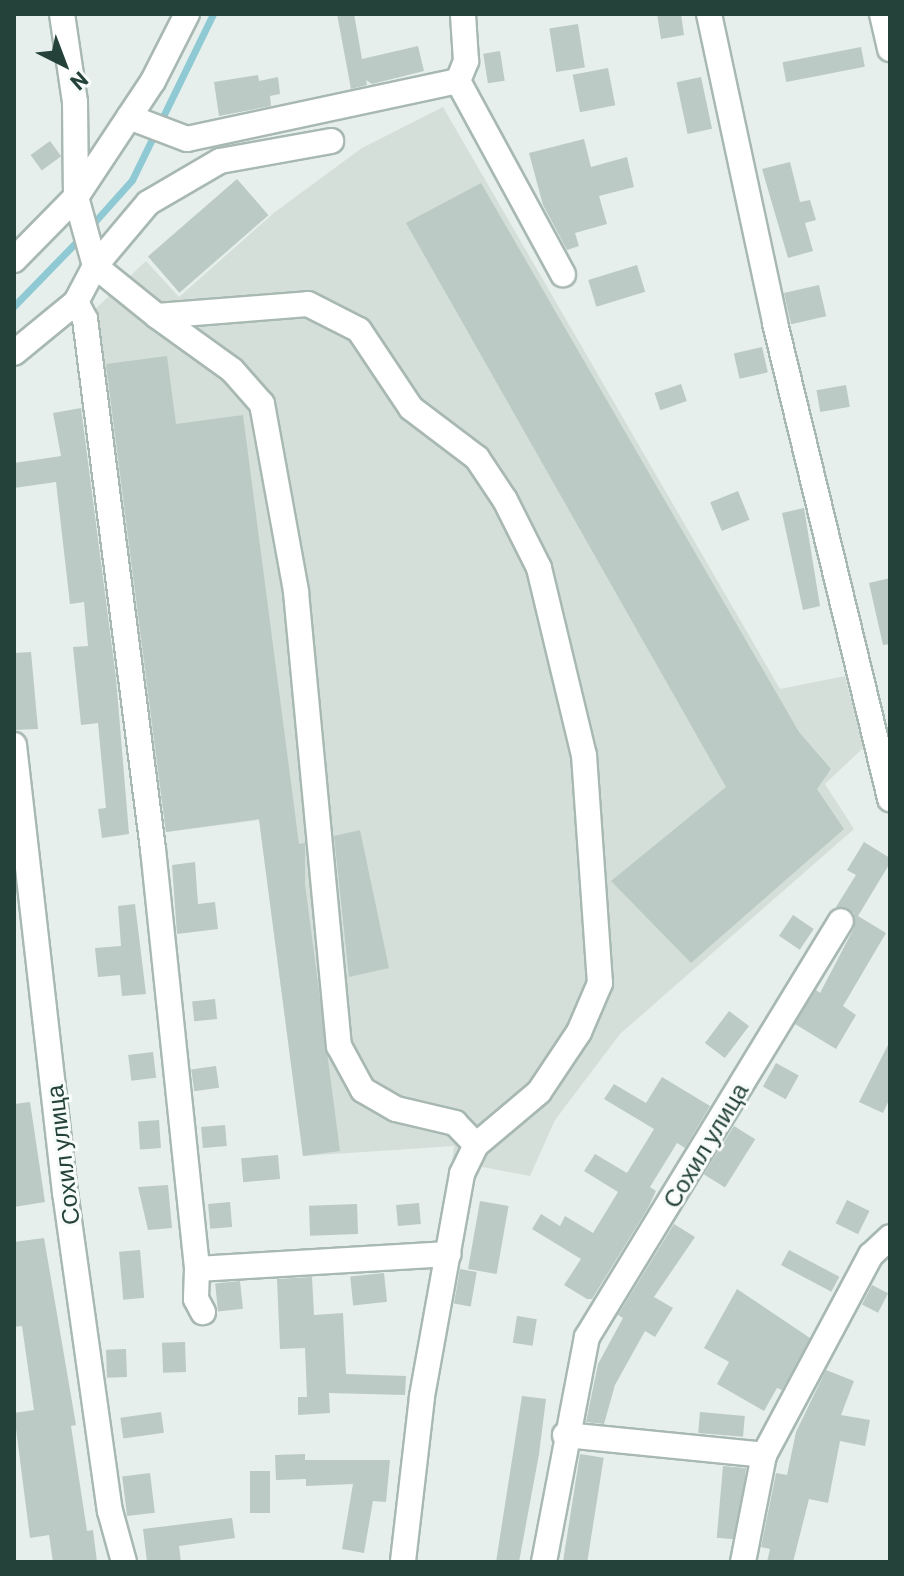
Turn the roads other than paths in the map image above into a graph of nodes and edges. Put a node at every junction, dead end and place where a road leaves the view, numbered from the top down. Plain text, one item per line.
1 (62, 14) edge
2 (187, 14) edge
3 (463, 14) edge
4 (709, 14) edge
5 (882, 14) edge
6 (890, 49) edge
7 (458, 81) junction
8 (129, 117) junction
9 (331, 141) dead end
10 (76, 197) junction
11 (14, 260) edge
12 (95, 266) junction
13 (563, 274) dead end
14 (76, 302) junction
15 (157, 316) junction
16 (14, 353) edge
17 (14, 745) edge
18 (890, 799) edge
19 (841, 921) dead end
20 (476, 1145) junction
21 (890, 1237) edge
22 (449, 1254) junction
23 (197, 1269) junction
24 (203, 1312) dead end
25 (565, 1435) junction
26 (764, 1455) junction
27 (124, 1562) edge
28 (403, 1562) edge
29 (544, 1562) edge
30 (743, 1562) edge

1 - 10 street
2 - 8 street
3 - 7 street
4 - 18 street
5 - 6 street
7 - 8 street
7 - 13 street
8 - 10 street
9 - 12 street
10 - 11 street
10 - 12 street
12 - 14 street
12 - 15 street
14 - 16 street
14 - 23 street
15 - 20 street
15 - 20 street
17 - 27 street, Сохил улица
19 - 25 street, Сохил улица
20 - 22 street
21 - 26 street
22 - 23 street
22 - 28 street
23 - 24 street
25 - 26 street
25 - 29 street, Сохил улица
26 - 30 street

